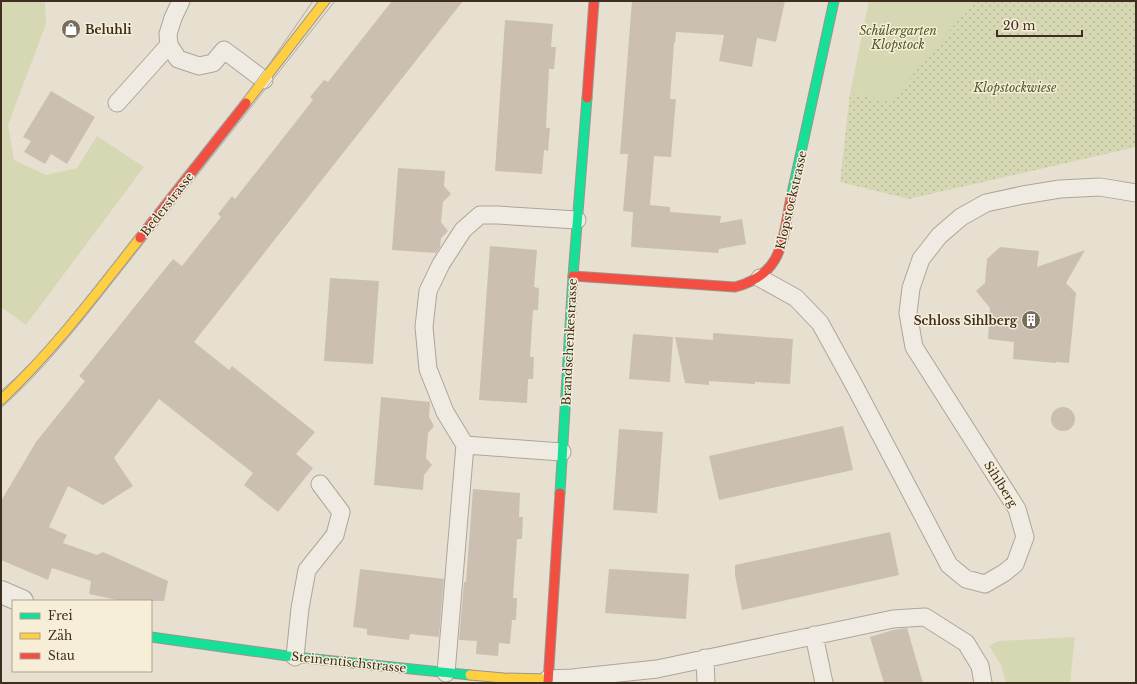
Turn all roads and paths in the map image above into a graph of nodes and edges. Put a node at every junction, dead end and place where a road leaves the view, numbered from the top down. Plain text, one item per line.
1 (181, 1) edge
2 (324, 1) edge
3 (594, 1) edge
4 (834, 1) edge
5 (169, 45) junction
6 (264, 80) junction
7 (117, 103) dead end
8 (1136, 193) edge
9 (577, 220) junction
10 (572, 276) junction
11 (760, 278) junction
12 (1, 400) edge
13 (465, 445) junction
14 (562, 452) junction
15 (320, 484) dead end
16 (1, 592) edge
17 (20, 600) edge
18 (814, 635) junction
19 (152, 637) edge
20 (296, 657) junction
21 (705, 658) junction
22 (446, 672) junction
23 (657, 676) edge
24 (548, 681) edge
25 (706, 683) edge
26 (824, 683) edge
27 (983, 683) edge

1 - 5 lane
2 - 6 street, Bederstrasse
3 - 9 street, Brandschenkestrasse
4 - 11 street, Klopstockstrasse
5 - 6 lane
5 - 7 lane
6 - 12 street, Bederstrasse
8 - 11 lane, Sihlberg
9 - 10 street, Brandschenkestrasse
9 - 13 lane
10 - 11 street, Klopstockstrasse
10 - 14 street, Brandschenkestrasse
13 - 14 lane
13 - 22 lane
14 - 24 street, Brandschenkestrasse
15 - 20 lane
16 - 17 street
18 - 21 lane
18 - 26 lane
18 - 27 lane
19 - 20 street, Steinentischstrasse
20 - 22 street, Steinentischstrasse
21 - 23 lane
21 - 25 lane
22 - 24 street, Steinentischstrasse
23 - 24 lane

